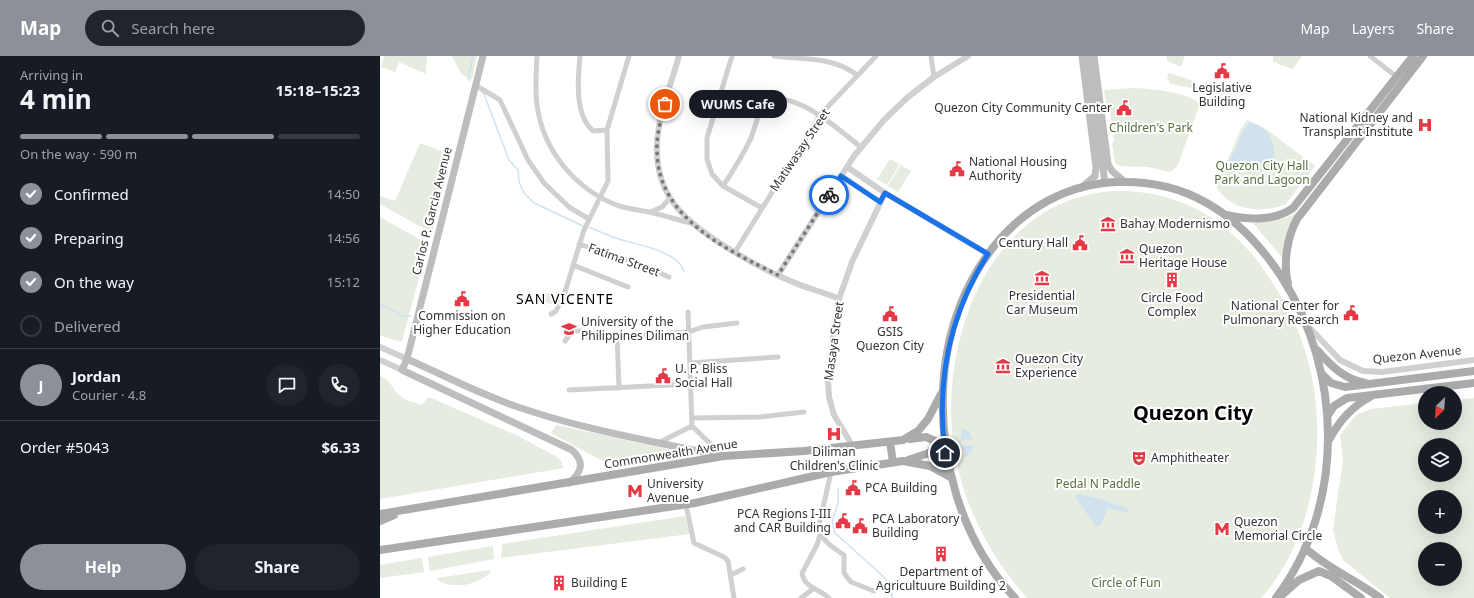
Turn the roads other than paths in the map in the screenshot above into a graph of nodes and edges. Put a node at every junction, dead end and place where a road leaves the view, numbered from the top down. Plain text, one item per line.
1 (483, 56) edge
2 (537, 56) edge
3 (580, 56) edge
4 (629, 56) edge
5 (679, 56) edge
6 (732, 56) edge
7 (774, 56) edge
8 (876, 56) edge
9 (931, 56) edge
10 (968, 56) edge
11 (1082, 56) edge
12 (1088, 56) edge
13 (1094, 56) edge
14 (1370, 56) edge
15 (1413, 56) edge
16 (1424, 56) edge
17 (857, 75) junction
18 (934, 77) junction
19 (1397, 77) junction
20 (475, 85) junction
21 (820, 115) junction
22 (607, 130) junction
23 (861, 146) junction
24 (1105, 165) junction
25 (847, 167) junction
26 (841, 176) junction
27 (1125, 182) junction
28 (1105, 183) junction
29 (723, 186) junction
30 (1081, 188) junction
31 (885, 193) junction
32 (601, 197) junction
33 (670, 198) junction
34 (880, 202) junction
35 (762, 208) junction
36 (651, 212) junction
37 (1226, 215) junction
38 (589, 219) junction
39 (690, 223) junction
40 (579, 244) junction
41 (735, 252) junction
42 (988, 254) junction
43 (573, 265) junction
44 (778, 275) junction
45 (669, 277) dead end
46 (628, 287) dead end
47 (1290, 289) junction
48 (839, 299) junction
49 (688, 312) dead end
50 (551, 314) dead end
51 (737, 323) dead end
52 (1307, 326) junction
53 (688, 332) junction
54 (617, 337) junction
55 (565, 341) dead end
56 (380, 347) edge
57 (1315, 348) junction
58 (778, 357) dead end
59 (407, 359) junction
60 (380, 360) edge
61 (1474, 360) edge
62 (690, 363) junction
63 (402, 370) junction
64 (1474, 372) edge
65 (1322, 374) junction
66 (1474, 383) edge
67 (691, 384) junction
68 (1376, 384) junction
69 (1345, 387) junction
70 (619, 388) junction
71 (569, 390) dead end
72 (942, 391) junction
73 (1373, 396) junction
74 (1347, 398) junction
75 (804, 412) dead end
76 (1328, 415) junction
77 (692, 418) junction
78 (692, 426) junction
79 (903, 440) junction
80 (1328, 441) junction
81 (658, 442) junction
82 (890, 442) junction
83 (852, 446) junction
84 (724, 456) junction
85 (904, 461) junction
86 (893, 462) junction
87 (831, 472) junction
88 (952, 478) junction
89 (569, 483) junction
90 (686, 505) junction
91 (406, 509) junction
92 (380, 514) edge
93 (380, 520) edge
94 (820, 535) junction
95 (1305, 548) junction
96 (380, 550) edge
97 (743, 569) dead end
98 (731, 575) junction
99 (1363, 585) junction
100 (813, 589) junction
101 (874, 591) dead end
102 (1359, 596) edge
103 (734, 598) edge
104 (801, 598) edge
105 (829, 598) edge
106 (1015, 598) edge
107 (1277, 598) edge
108 (1380, 598) edge

1 - 20 main road, Carlos P. Garcia Avenue
2 - 32 street
3 - 22 street
4 - 22 street
5 - 33 street
6 - 29 street
7 - 17 street
8 - 17 street, Matiwasay Street
9 - 18 street
10 - 18 street
11 - 30 main road
12 - 24 main road
13 - 24 main road
14 - 19 street
15 - 19 main road
16 - 47 main road
17 - 21 street, Matiwasay Street
18 - 23 street
19 - 37 main road
20 - 38 street
20 - 59 main road, Carlos P. Garcia Avenue
21 - 23 street
21 - 29 street
21 - 35 street, Matiwasay Street
22 - 32 street
23 - 25 street
24 - 27 main road
24 - 28 main road
25 - 26 street
25 - 31 street
26 - 34 street
26 - 44 street
27 - 28 main road
27 - 37 main road
28 - 30 main road
29 - 35 street
30 - 42 main road
31 - 34 street, Masaya Street
31 - 42 street
32 - 36 street
32 - 38 street
33 - 36 street
33 - 39 street
34 - 48 street, Masaya Street
35 - 41 street, Matiwasay Street
36 - 39 street
37 - 47 main road
38 - 40 street
39 - 41 street
40 - 43 street
40 - 45 street, Fatima Street
41 - 44 street
42 - 72 main road
43 - 46 street
43 - 50 street
44 - 48 street
47 - 52 main road
48 - 83 street, Masaya Street
49 - 53 street
51 - 53 street
52 - 57 main road
52 - 61 street, Quezon Avenue
53 - 54 street
53 - 62 street
54 - 55 street
54 - 70 street
56 - 59 street
57 - 65 main road
57 - 68 main road, Quezon Avenue
58 - 62 street
59 - 63 main road, Carlos P. Garcia Avenue
59 - 81 main road
60 - 63 street
62 - 67 street
63 - 89 main road
64 - 68 main road, Quezon Avenue
65 - 69 main road
65 - 76 main road
66 - 73 main road
67 - 70 street
67 - 77 street
68 - 69 main road, Quezon Avenue
69 - 74 main road
70 - 71 street
72 - 79 main road, Commonwealth Avenue
72 - 88 main road
73 - 74 main road
73 - 80 main road
74 - 76 main road
75 - 77 street
76 - 80 main road
77 - 78 street
78 - 81 street
78 - 84 street
79 - 82 main road, Commonwealth Avenue
79 - 85 main road
80 - 95 main road
81 - 84 main road
82 - 83 main road, Commonwealth Avenue
82 - 86 main road
83 - 84 main road, Commonwealth Avenue
84 - 89 main road, Commonwealth Avenue
85 - 86 main road
85 - 88 main road
86 - 87 main road
87 - 90 main road
87 - 94 street
88 - 106 main road
89 - 91 main road, Commonwealth Avenue
90 - 96 main road
90 - 98 street
91 - 92 main road, Commonwealth Avenue
91 - 93 main road
94 - 100 street
94 - 101 street
95 - 99 main road
95 - 107 main road
97 - 98 street
98 - 103 street
99 - 102 main road
99 - 108 main road
100 - 104 street
100 - 105 street
102 - 107 main road

